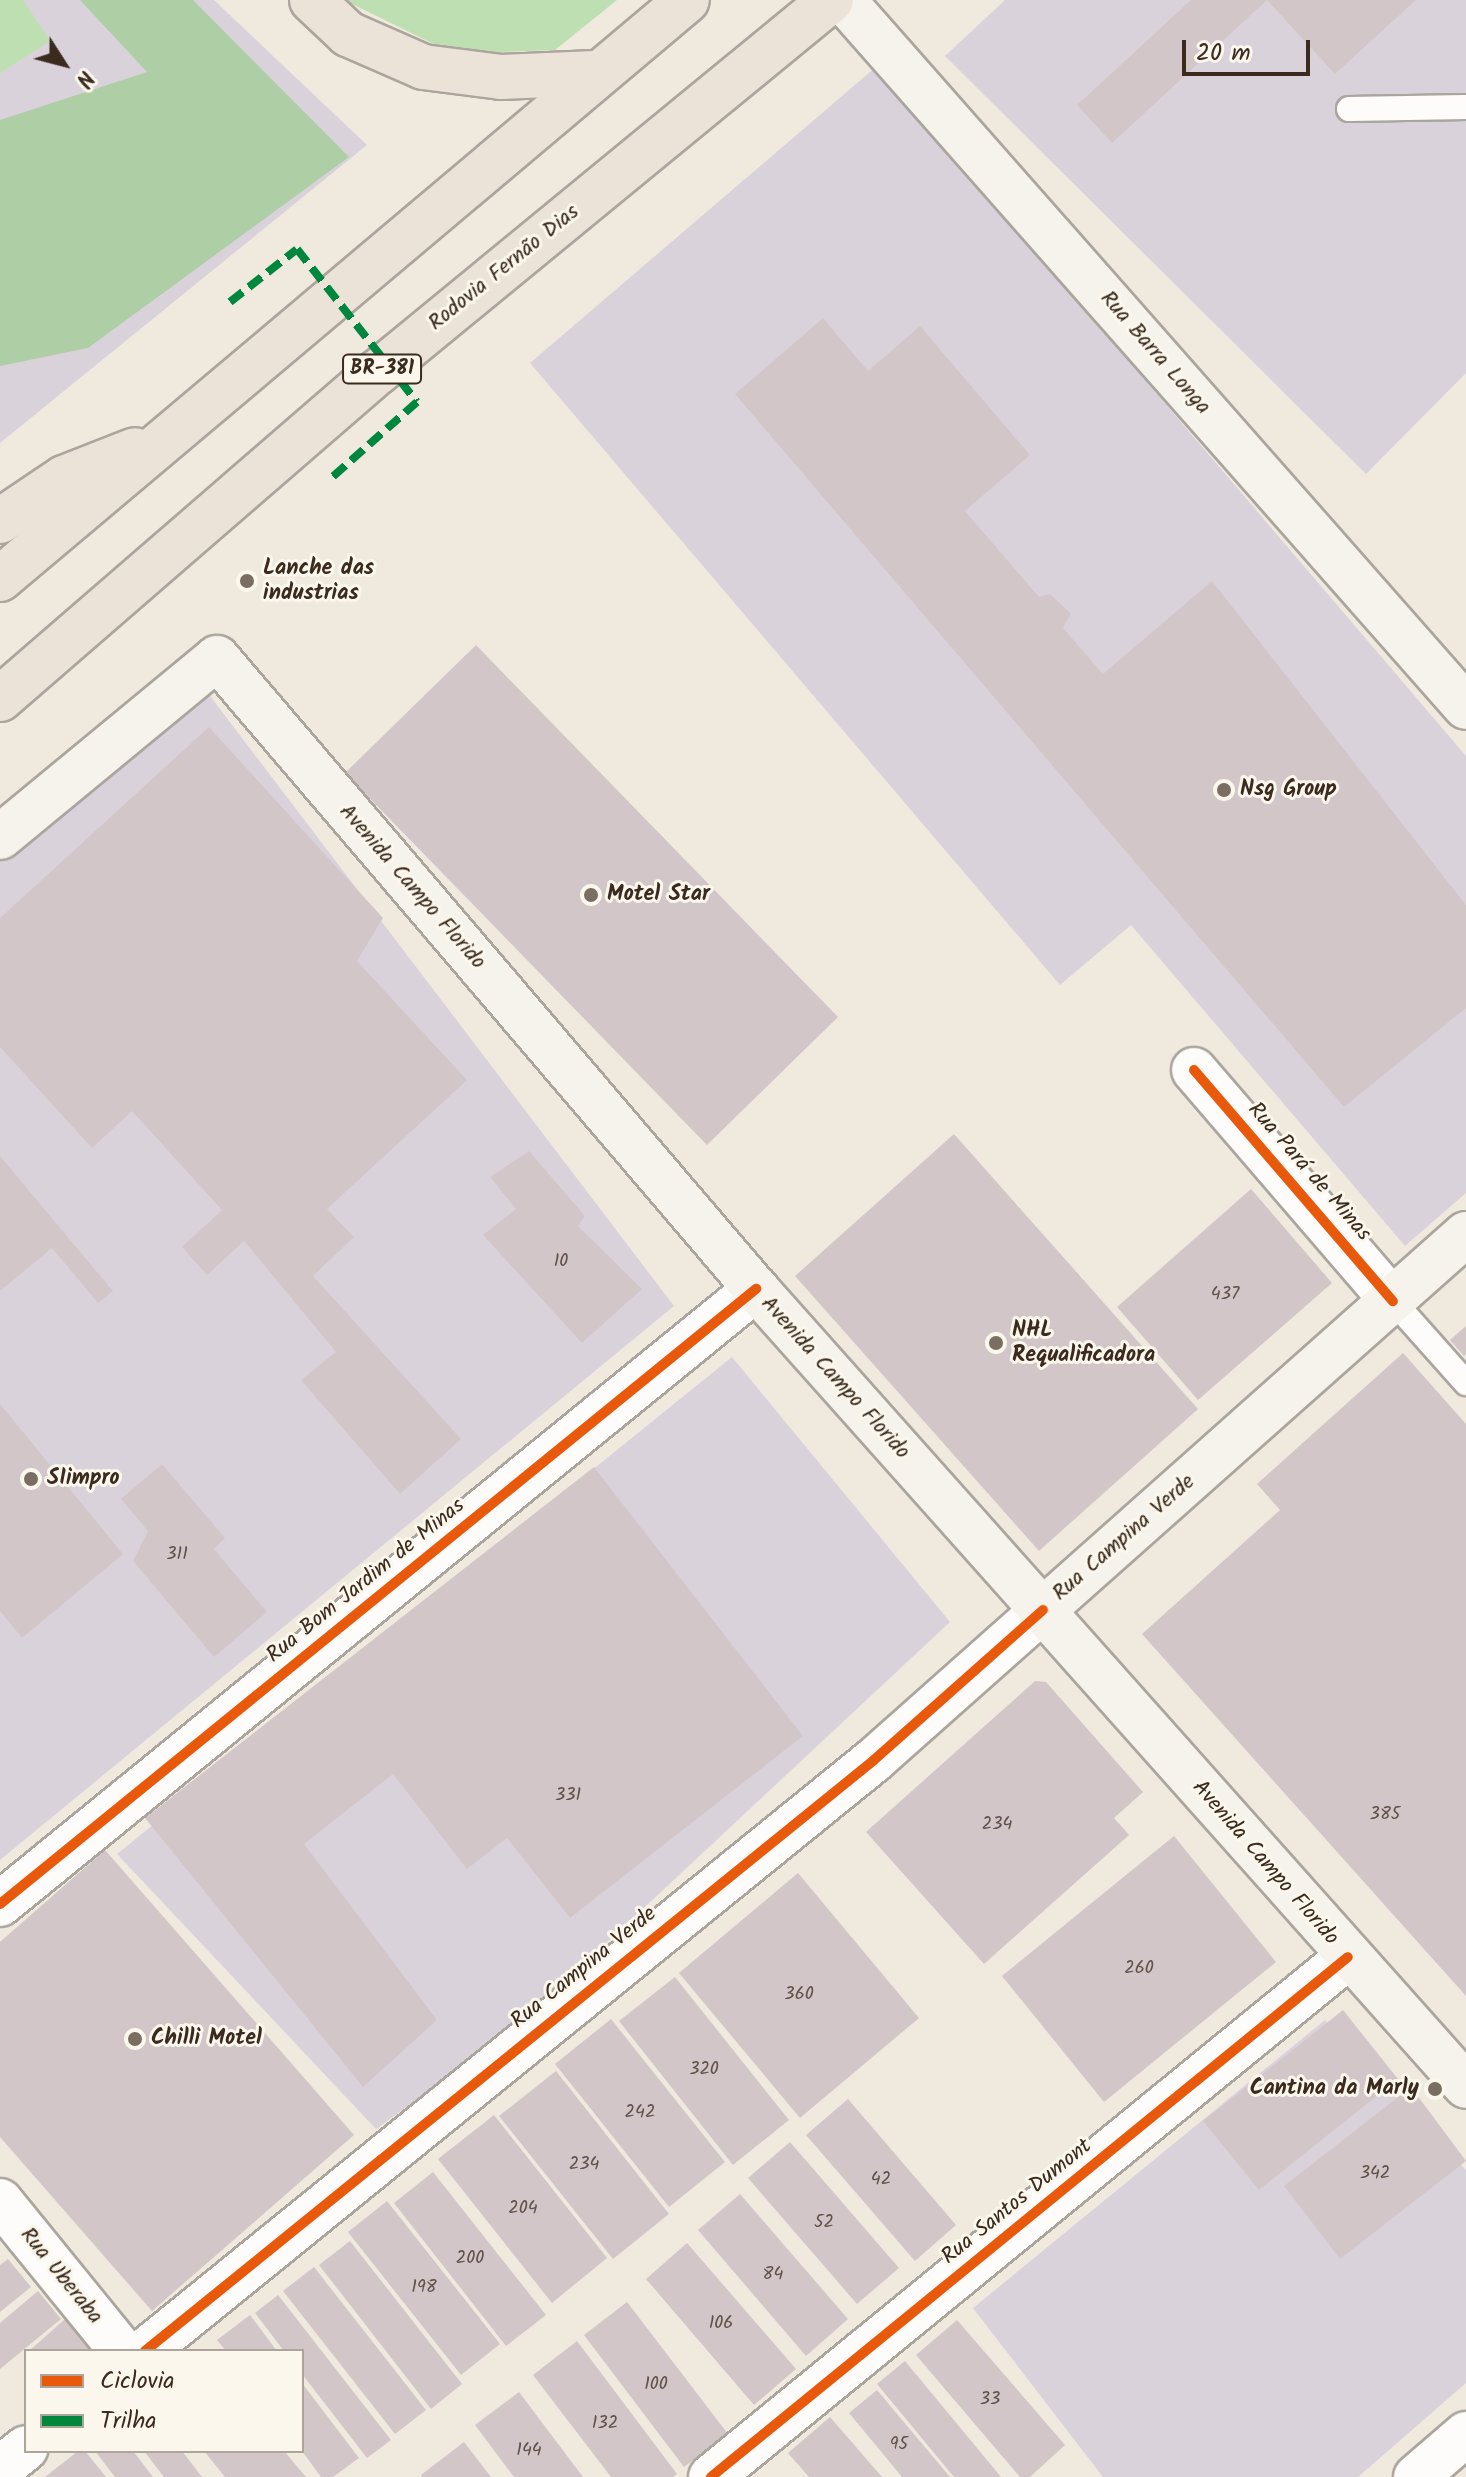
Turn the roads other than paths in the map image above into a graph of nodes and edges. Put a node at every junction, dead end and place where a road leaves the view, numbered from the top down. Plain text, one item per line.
1 (312, 0) edge
2 (687, 0) edge
3 (831, 0) edge
4 (843, 0) edge
5 (595, 73) junction
6 (1466, 107) edge
7 (1349, 109) dead end
8 (171, 436) junction
9 (0, 521) edge
10 (0, 579) edge
11 (0, 699) edge
12 (1466, 707) edge
13 (0, 837) edge
14 (1194, 1070) dead end
15 (1466, 1234) edge
16 (756, 1289) junction
17 (1393, 1301) junction
18 (1466, 1383) edge
19 (1043, 1610) junction
20 (0, 1904) edge
21 (1348, 1957) junction
22 (1466, 2086) edge
23 (0, 2201) edge
24 (120, 2349) edge
25 (147, 2349) edge
26 (1466, 2434) edge
27 (24, 2450) edge
28 (0, 2469) edge
29 (711, 2477) edge
30 (1416, 2477) edge

1 - 5 highway
2 - 5 highway
3 - 11 highway, Rodovia Fernão Dias / BR-381
4 - 12 main road, Rua Barra Longa
5 - 8 highway
6 - 7 lane
8 - 9 highway
8 - 10 highway
13 - 16 main road, Avenida Campo Florido
14 - 17 street, Rua Pará de Minas
15 - 17 main road, Rua Campina Verde
16 - 19 main road, Avenida Campo Florido
16 - 20 street, Rua Bom Jardim de Minas
17 - 18 lane
17 - 19 main road, Rua Campina Verde
19 - 21 main road, Avenida Campo Florido
19 - 25 street, Rua Campina Verde
21 - 22 main road, Avenida Campo Florido
21 - 29 street, Rua Santos Dumont
23 - 24 street, Rua Uberaba
26 - 30 street
27 - 28 street

